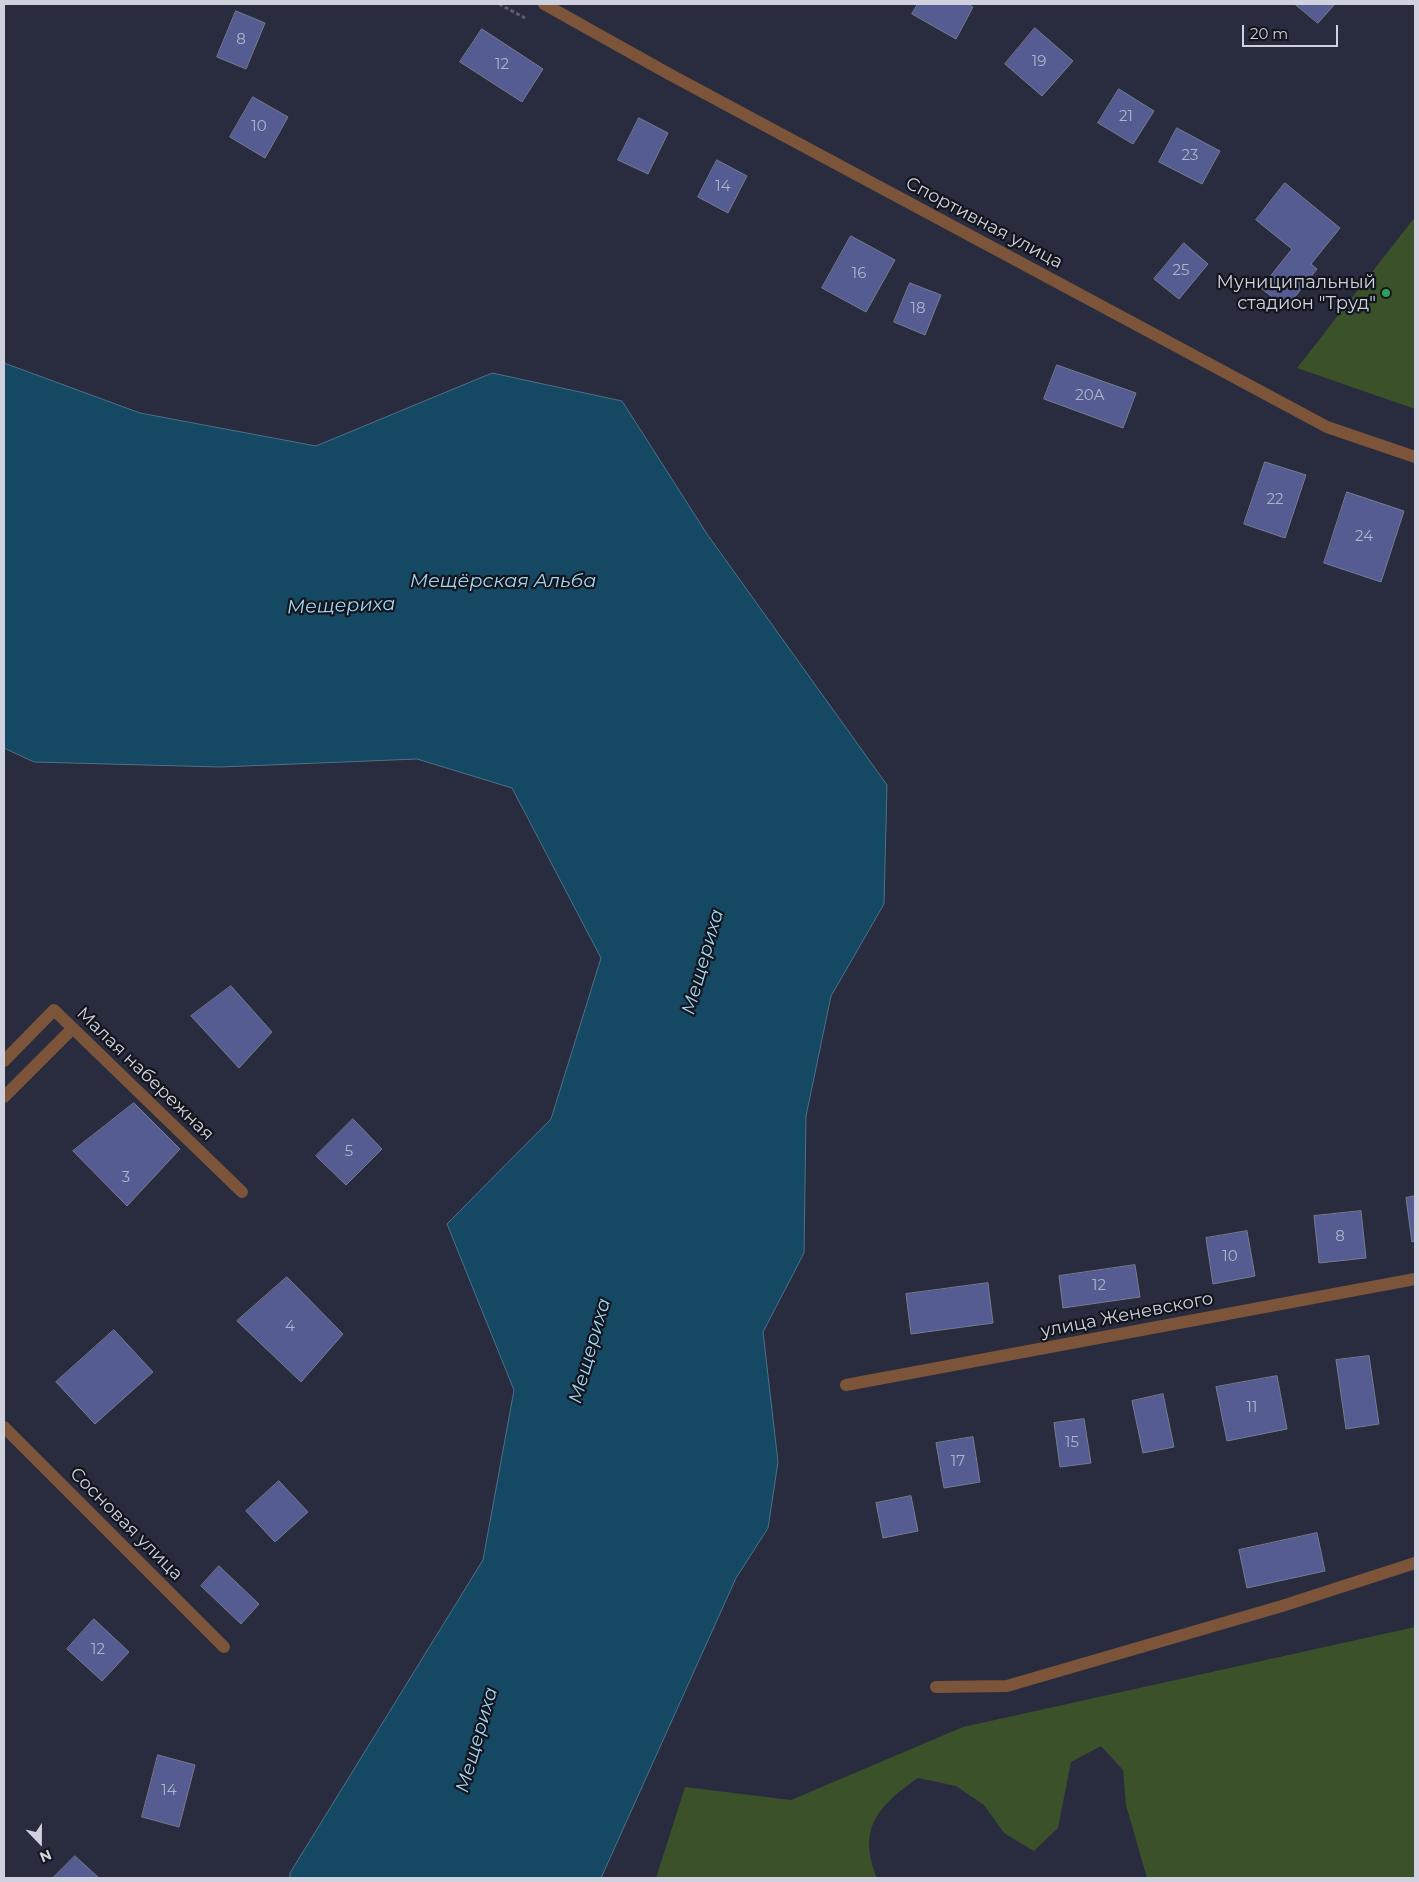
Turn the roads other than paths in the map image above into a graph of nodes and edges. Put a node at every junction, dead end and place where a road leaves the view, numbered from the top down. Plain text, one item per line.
1 (544, 4) edge
2 (1415, 457) edge
3 (73, 1028) junction
4 (4, 1060) edge
5 (4, 1097) edge
6 (242, 1192) dead end
7 (1415, 1278) edge
8 (846, 1385) dead end
9 (4, 1427) edge
10 (1415, 1563) edge
11 (224, 1647) dead end
12 (936, 1687) dead end

1 - 2 street, Спортивная улица
3 - 4 street, Малая набережная
3 - 5 street
3 - 6 street, Малая набережная
7 - 8 street, улица Женевского
9 - 11 street, Сосновая улица
10 - 12 street

